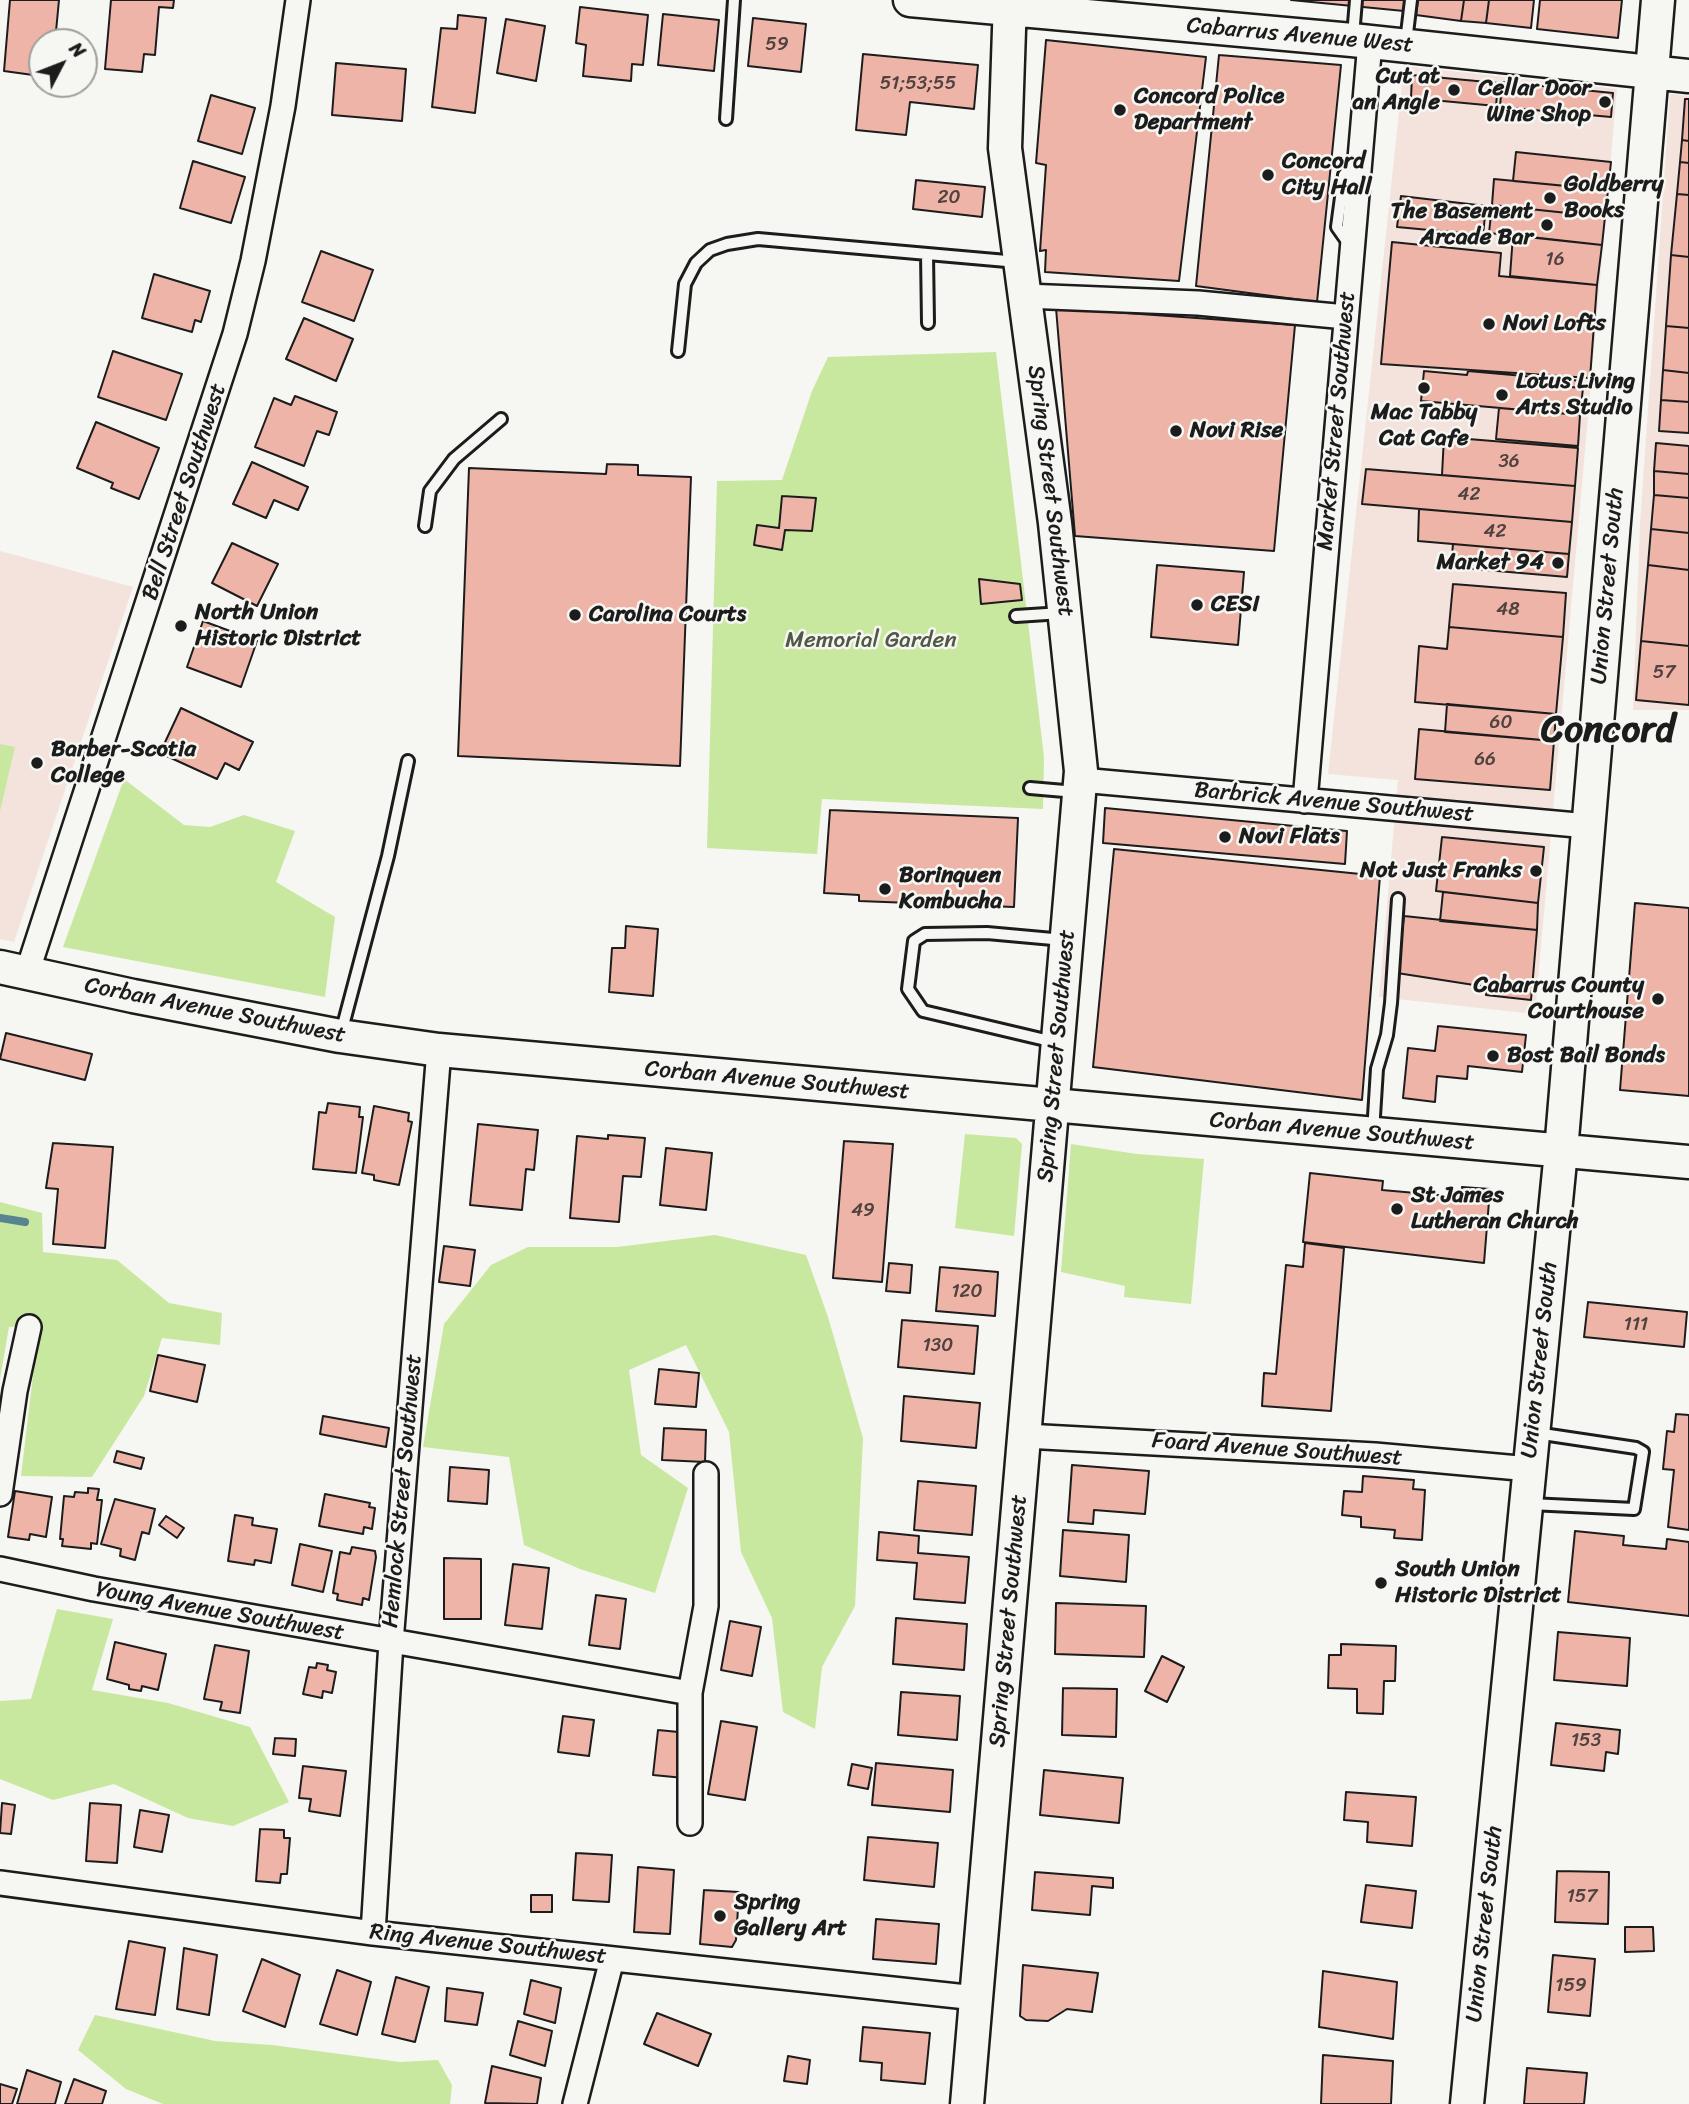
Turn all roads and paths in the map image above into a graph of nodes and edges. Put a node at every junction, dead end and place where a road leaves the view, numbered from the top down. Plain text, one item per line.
1 (298, 0) edge
2 (734, 0) edge
3 (910, 0) edge
4 (1356, 0) edge
5 (1410, 0) edge
6 (1658, 0) edge
7 (1009, 5) edge
8 (1361, 41) junction
9 (1406, 45) junction
10 (1652, 71) junction
11 (1689, 76) edge
12 (726, 119) dead end
13 (927, 254) junction
14 (1021, 263) junction
15 (1025, 296) junction
16 (1346, 317) junction
17 (928, 323) dead end
18 (678, 351) dead end
19 (501, 419) dead end
20 (425, 526) dead end
21 (1065, 613) junction
22 (1016, 616) dead end
23 (408, 761) dead end
24 (1080, 786) junction
25 (1030, 788) dead end
26 (1305, 801) junction
27 (1588, 826) junction
28 (1398, 899) dead end
29 (1067, 940) junction
30 (14, 970) edge
31 (340, 1035) junction
32 (1058, 1043) junction
33 (439, 1050) junction
34 (1053, 1106) junction
35 (1373, 1135) junction
36 (1561, 1152) junction
37 (1689, 1162) edge
38 (29, 1327) dead end
39 (1533, 1432) junction
40 (1025, 1436) junction
41 (1530, 1469) junction
42 (706, 1474) dead end
43 (0, 1494) edge
44 (1526, 1504) junction
45 (0, 1569) edge
46 (391, 1643) junction
47 (690, 1693) junction
48 (690, 1823) dead end
49 (0, 1883) edge
50 (373, 1933) junction
51 (612, 1959) junction
52 (976, 1998) junction
53 (575, 2104) edge
54 (967, 2104) edge
55 (1468, 2104) edge

1 - 30 street, Bell Street Southwest
2 - 12 lane
3 - 7 street, Cabarrus Avenue West
4 - 8 lane
5 - 9 lane
6 - 10 street, Union Street South
7 - 8 street, Cabarrus Avenue West
7 - 14 street, Spring Street Southwest
8 - 9 street, Cabarrus Avenue West
8 - 16 street, Market Street Southwest
9 - 10 street, Cabarrus Avenue West
10 - 11 street, Cabarrus Avenue West
10 - 27 street, Union Street South
13 - 14 lane
13 - 17 lane
13 - 18 lane
14 - 15 street, Spring Street Southwest
15 - 16 street
15 - 21 street, Spring Street Southwest
16 - 26 street, Market Street Southwest
19 - 20 lane
21 - 22 lane
21 - 24 street, Spring Street Southwest
23 - 31 lane
24 - 25 lane
24 - 26 street, Barbrick Avenue Southwest
24 - 29 street, Spring Street Southwest
26 - 27 street, Barbrick Avenue Southwest
27 - 36 street, Union Street South
28 - 35 lane
29 - 32 street, Spring Street Southwest
29 - 32 lane
30 - 31 street, Corban Avenue Southwest
31 - 33 street, Corban Avenue Southwest
32 - 34 street, Spring Street Southwest
33 - 34 street, Corban Avenue Southwest
33 - 46 street, Hemlock Street Southwest
34 - 35 street, Corban Avenue Southwest
34 - 40 street, Spring Street Southwest
35 - 36 street, Corban Avenue Southwest
36 - 37 street, Corban Avenue Southwest
36 - 39 street, Union Street South
38 - 43 street
39 - 41 street, Union Street South
39 - 44 lane
40 - 41 street, Foard Avenue Southwest
40 - 52 street, Spring Street Southwest
41 - 44 street, Union Street South
42 - 47 street
44 - 55 street, Union Street South
45 - 46 street, Young Avenue Southwest
46 - 47 street, Young Avenue Southwest
46 - 50 street, Hemlock Street Southwest
47 - 48 street
49 - 50 street, Ring Avenue Southwest
50 - 51 street, Ring Avenue Southwest
51 - 52 street, Ring Avenue Southwest
51 - 53 street
52 - 54 street, Spring Street Southwest

